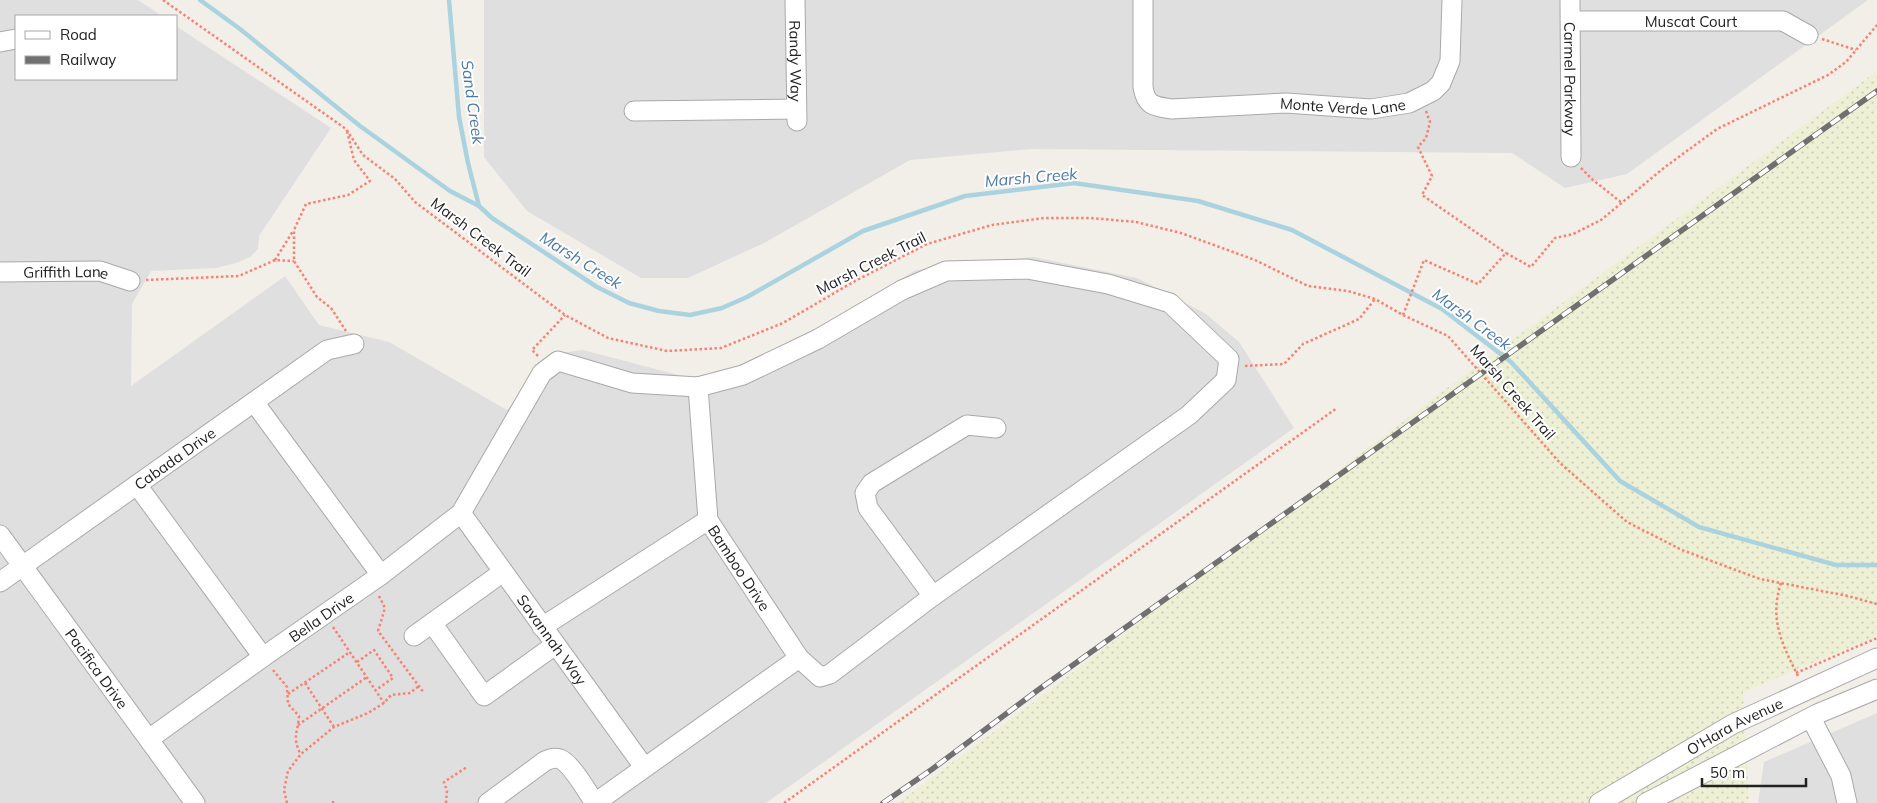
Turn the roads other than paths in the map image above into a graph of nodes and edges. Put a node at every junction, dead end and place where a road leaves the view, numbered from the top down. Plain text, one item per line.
1 (795, 0) edge
2 (1144, 0) edge
3 (1452, 0) edge
4 (1570, 0) edge
5 (1571, 21) junction
6 (1808, 35) road end
7 (15, 39) edge
8 (0, 42) edge
9 (634, 111) dead end
10 (1571, 157) road end
11 (0, 272) edge
12 (130, 281) road end
13 (354, 344) road end
14 (698, 387) junction
15 (254, 402) junction
16 (996, 428) dead end
17 (137, 485) junction
18 (461, 513) junction
19 (708, 520) junction
20 (0, 535) edge
21 (23, 566) junction
22 (503, 572) junction
23 (375, 579) junction
24 (0, 582) edge
25 (933, 596) junction
26 (432, 623) junction
27 (542, 627) junction
28 (414, 636) dead end
29 (555, 645) junction
30 (263, 657) junction
31 (799, 658) junction
32 (1877, 658) edge
33 (1877, 689) edge
34 (1811, 718) junction
35 (149, 739) junction
36 (644, 768) junction
37 (195, 803) edge
38 (488, 803) edge
39 (595, 803) edge
40 (1599, 803) edge
41 (1646, 803) edge
42 (1847, 803) edge

1 - 9 street, Randy Way
2 - 3 street, Monte Verde Lane
4 - 5 street, Carmel Parkway
5 - 6 street, Muscat Court
5 - 10 street, Carmel Parkway
7 - 8 street
11 - 12 street, Griffith Lane
13 - 15 street, Cabada Drive
14 - 18 street, Bella Drive
14 - 19 street, Bamboo Drive
14 - 25 street
15 - 17 street, Cabada Drive
15 - 23 street
16 - 25 street
17 - 21 street, Cabada Drive
17 - 30 street
18 - 22 street, Savannah Way
18 - 23 street, Bella Drive
19 - 27 street
19 - 31 street, Bamboo Drive
20 - 21 street, Pacifica Drive
21 - 24 street, Cabada Drive
21 - 35 street, Pacifica Drive
22 - 26 street
22 - 27 street, Savannah Way
23 - 30 street, Bella Drive
25 - 31 street, Bamboo Drive
26 - 28 street
26 - 29 street
27 - 29 street, Savannah Way
29 - 36 street, Savannah Way
30 - 35 street, Bella Drive
31 - 36 street
32 - 40 street, O'Hara Avenue
33 - 34 street, O'Hara Avenue
34 - 41 street, O'Hara Avenue
34 - 42 street
35 - 37 street, Pacifica Drive
36 - 39 street
38 - 39 street

